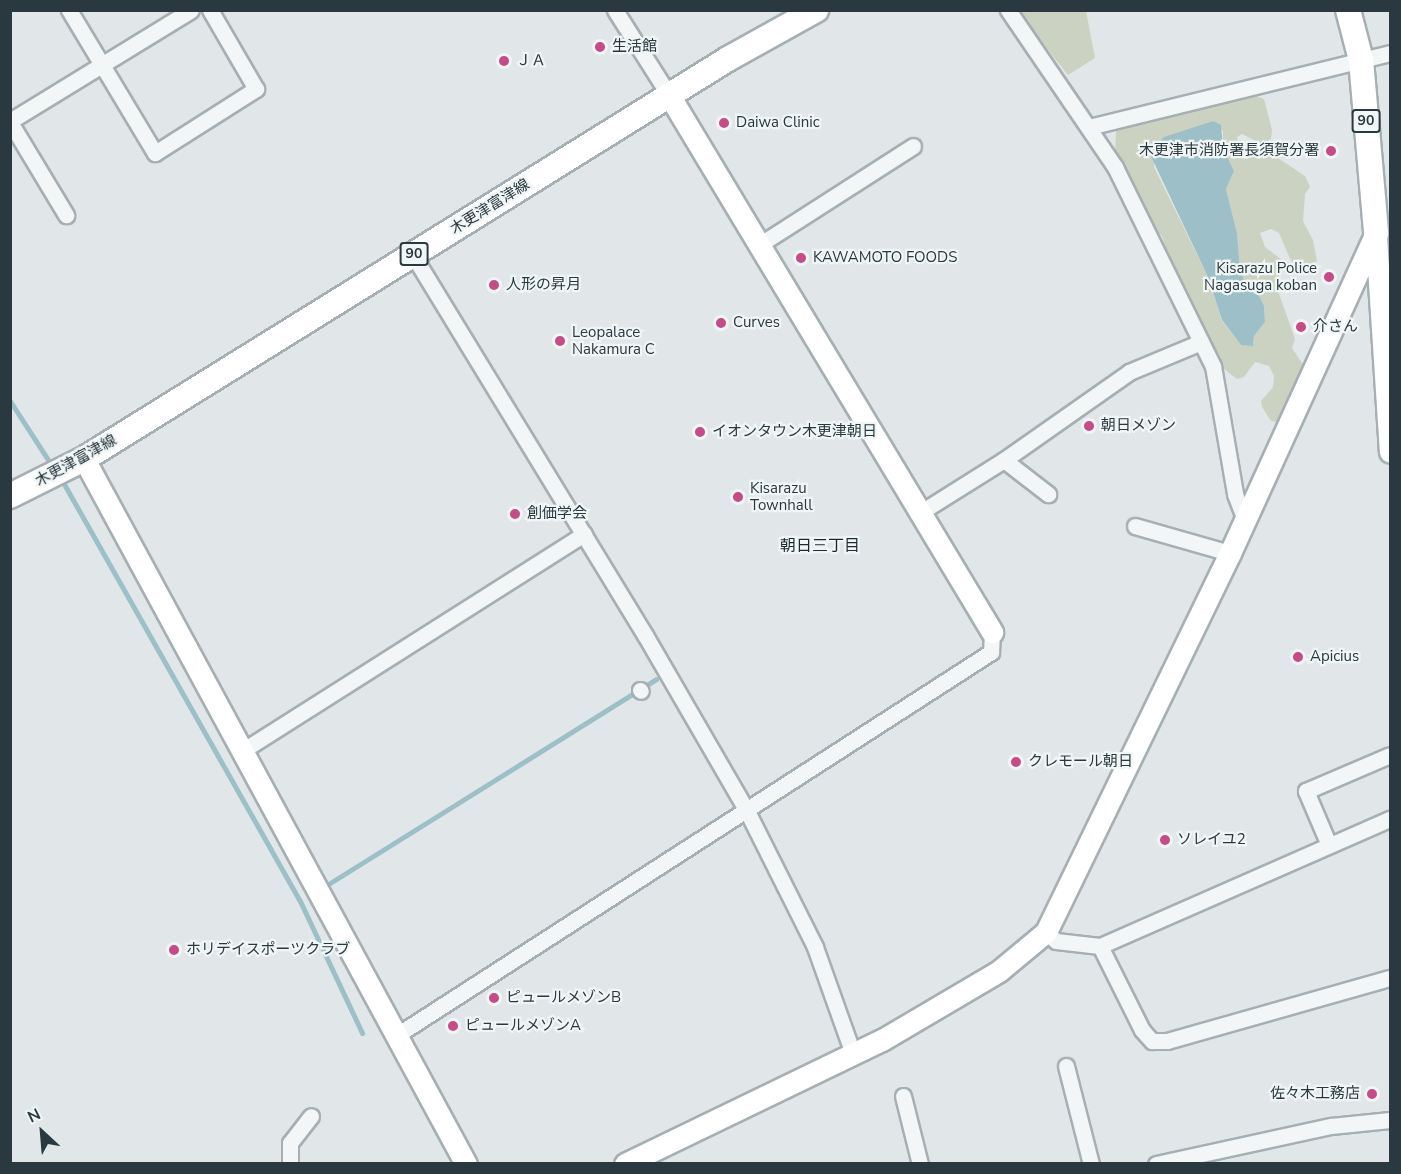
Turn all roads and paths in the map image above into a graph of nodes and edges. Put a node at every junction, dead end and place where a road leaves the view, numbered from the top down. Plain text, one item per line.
1 (69, 10) edge
2 (191, 10) edge
3 (210, 10) edge
4 (615, 10) edge
5 (816, 10) edge
6 (1008, 10) edge
7 (1348, 10) edge
8 (1390, 52) edge
9 (1361, 60) junction
10 (101, 65) junction
11 (669, 95) junction
12 (10, 122) edge
13 (1089, 127) junction
14 (913, 147) dead end
15 (1390, 201) edge
16 (66, 215) dead end
17 (1376, 232) junction
18 (759, 245) junction
19 (413, 255) junction
20 (1201, 342) junction
21 (1390, 452) edge
22 (84, 459) junction
23 (1004, 460) junction
24 (1048, 494) dead end
25 (10, 496) edge
26 (921, 512) junction
27 (1245, 520) junction
28 (1136, 526) dead end
29 (584, 534) junction
30 (1230, 553) junction
31 (992, 632) joint
32 (242, 751) junction
33 (1390, 755) edge
34 (746, 809) junction
35 (1390, 819) edge
36 (1329, 845) junction
37 (1046, 932) junction
38 (1100, 946) junction
39 (1390, 978) edge
40 (397, 1035) junction
41 (853, 1054) junction
42 (1066, 1066) dead end
43 (903, 1096) dead end
44 (311, 1116) dead end
45 (1390, 1120) edge
46 (1192, 1159) edge
47 (290, 1164) edge
48 (466, 1164) edge
49 (625, 1164) edge
50 (920, 1164) edge
51 (1091, 1164) edge
52 (1156, 1164) edge

1 - 10 street
2 - 10 street
3 - 10 street
4 - 11 street
5 - 11 main road, 木更津富津線 / 90
6 - 13 street
7 - 9 main road, 90
8 - 9 street
9 - 13 street
9 - 17 main road, 90
10 - 12 street
11 - 18 street
11 - 19 main road, 木更津富津線 / 90
12 - 16 street
13 - 20 street
14 - 18 street
15 - 17 main road
17 - 21 street
17 - 27 street
18 - 26 street
19 - 22 main road, 木更津富津線 / 90
19 - 29 street
20 - 23 street
20 - 27 street
22 - 25 main road, 木更津富津線 / 90
22 - 32 street
23 - 24 street
23 - 26 street
26 - 31 street
27 - 30 street
28 - 30 street
29 - 32 street
29 - 34 street
30 - 37 street
31 - 34 street
32 - 40 street
33 - 36 street
34 - 40 street
34 - 41 street
35 - 36 street
36 - 38 street
37 - 38 street
37 - 41 street
38 - 39 street
40 - 48 street
41 - 49 street
42 - 51 street
43 - 50 street
44 - 47 street
45 - 46 street
46 - 52 street

